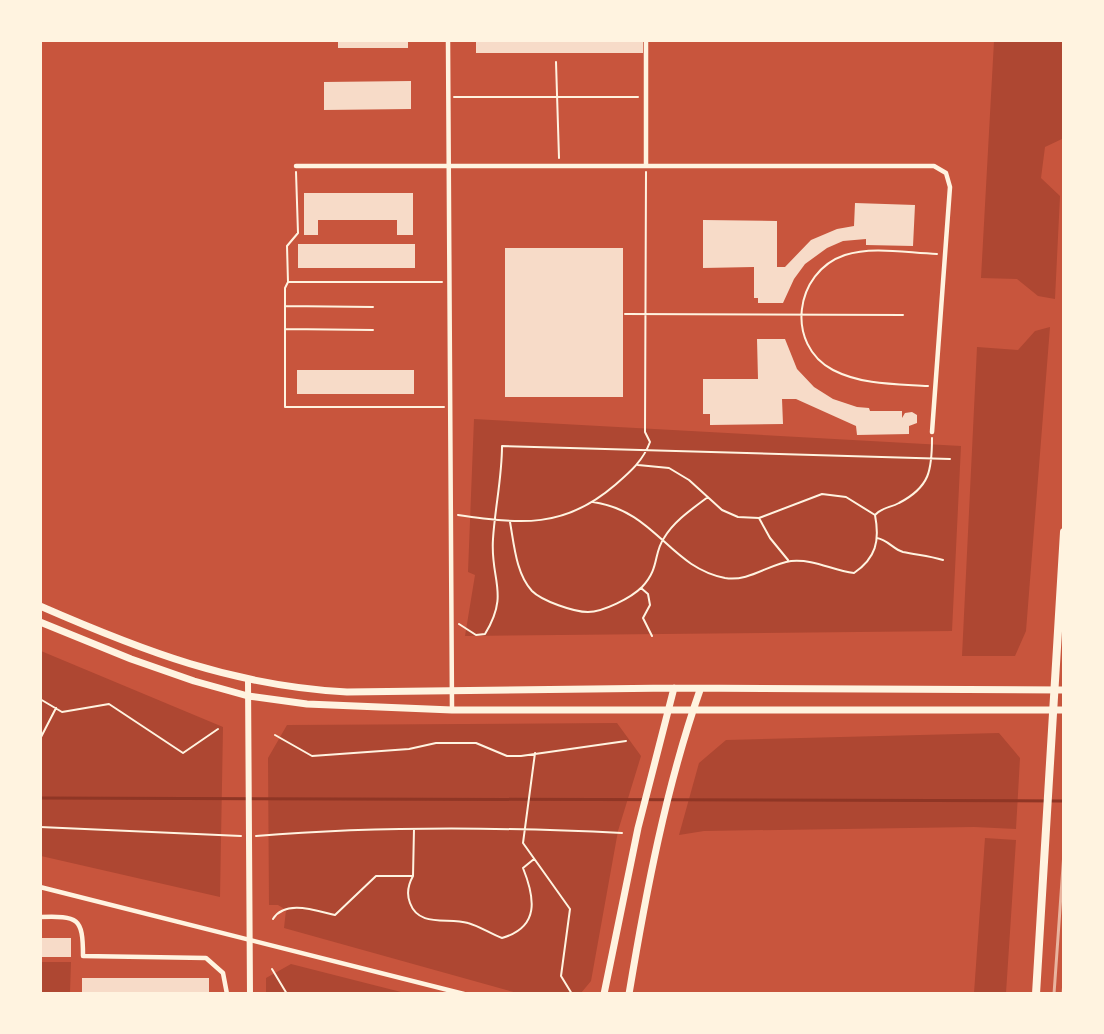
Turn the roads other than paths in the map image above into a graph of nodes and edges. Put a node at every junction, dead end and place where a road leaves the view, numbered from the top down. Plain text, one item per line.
1 (448, 40) edge
2 (646, 40) edge
3 (449, 165) junction
4 (296, 166) road end
5 (646, 166) junction
6 (932, 432) road end
7 (1064, 531) edge
8 (40, 606) edge
9 (40, 622) edge
10 (248, 680) junction
11 (674, 688) junction
12 (700, 690) junction
13 (1054, 690) junction
14 (1064, 690) edge
15 (452, 691) junction
16 (248, 696) junction
17 (669, 708) junction
18 (452, 710) junction
19 (693, 710) junction
20 (1052, 710) junction
21 (1064, 710) edge
22 (40, 887) edge
23 (40, 917) edge
24 (250, 938) junction
25 (227, 993) edge
26 (250, 993) edge
27 (464, 993) edge
28 (604, 993) edge
29 (629, 993) edge
30 (1036, 993) edge

1 - 3 street
2 - 5 street
3 - 4 street
3 - 5 street
3 - 15 street
5 - 6 street
7 - 13 main road
8 - 10 main road
9 - 16 main road
10 - 15 main road
10 - 16 street
11 - 12 main road
11 - 15 main road
11 - 17 main road
12 - 13 main road
12 - 19 main road
13 - 14 main road
13 - 20 main road
15 - 18 street
16 - 18 main road
16 - 24 street
17 - 18 main road
17 - 19 main road
17 - 28 main road
19 - 20 main road
19 - 29 main road
20 - 21 main road
20 - 30 main road
22 - 24 street
23 - 25 street
24 - 26 street
24 - 27 street

